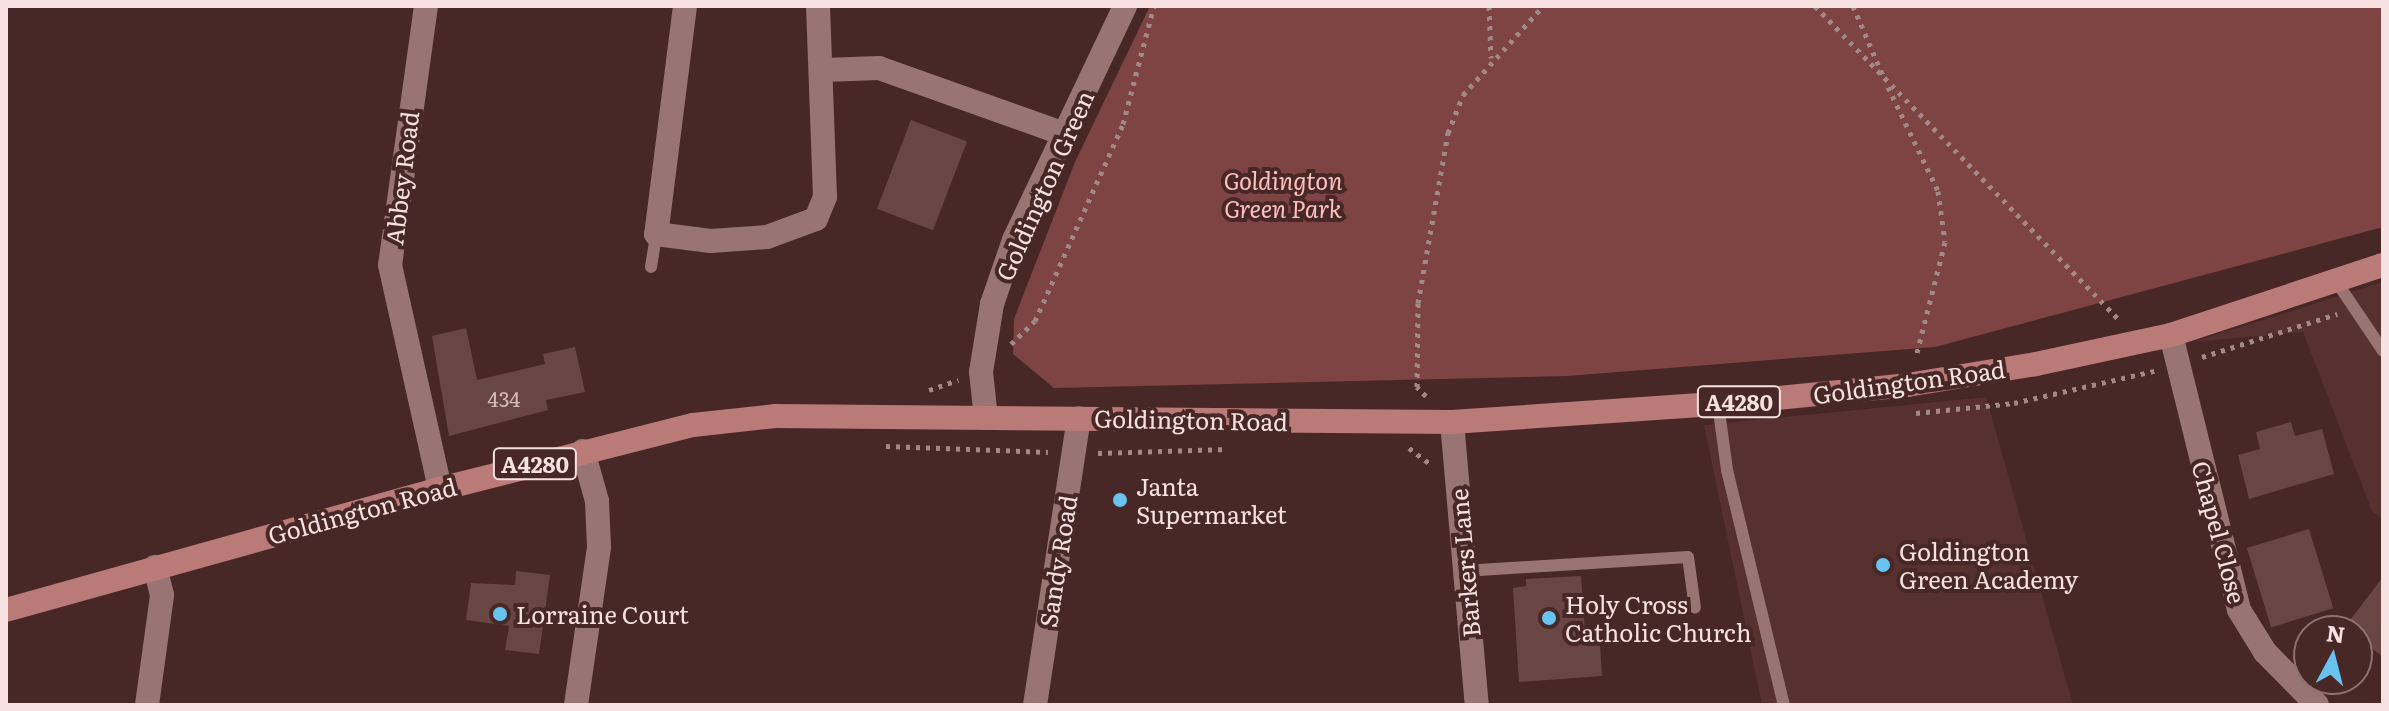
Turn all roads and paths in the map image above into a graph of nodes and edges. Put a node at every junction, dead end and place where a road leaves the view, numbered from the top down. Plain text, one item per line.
1 (426, 6) edge
2 (685, 6) edge
3 (818, 6) edge
4 (1125, 6) edge
5 (1489, 6) edge
6 (1543, 6) edge
7 (1815, 6) edge
8 (1853, 6) edge
9 (1491, 59) junction
10 (823, 70) junction
11 (1885, 82) junction
12 (1067, 135) junction
13 (656, 234) junction
14 (2383, 265) edge
15 (651, 267) dead end
16 (2336, 281) junction
17 (2355, 308) junction
18 (2171, 335) junction
19 (2140, 341) junction
20 (2383, 351) edge
21 (2179, 365) junction
22 (1907, 385) junction
23 (1718, 404) junction
24 (1910, 414) dead end
25 (986, 418) junction
26 (1079, 418) junction
27 (1452, 422) junction
28 (1404, 444) dead end
29 (882, 446) dead end
30 (1232, 449) dead end
31 (583, 451) junction
32 (1073, 453) junction
33 (1454, 464) junction
34 (440, 489) junction
35 (155, 567) junction
36 (1464, 571) junction
37 (1695, 608) dead end
38 (6, 610) edge
39 (147, 705) edge
40 (576, 705) edge
41 (1035, 705) edge
42 (1477, 705) edge
43 (1784, 705) edge
44 (2317, 705) edge

1 - 34 street, Abbey Road
2 - 13 street
3 - 10 street
4 - 12 street, Goldington Green
5 - 9 path
6 - 9 path
7 - 11 path
8 - 11 path
9 - 27 path
10 - 12 street
10 - 13 street
11 - 19 path
11 - 22 path
12 - 25 street, Goldington Green
13 - 15 lane
14 - 16 main road, Goldington Road / A4280
16 - 17 lane
16 - 18 main road, Goldington Road / A4280
17 - 20 lane
17 - 21 path
18 - 19 main road, Goldington Road / A4280
18 - 21 street, Chapel Close
19 - 22 main road, Goldington Road / A4280
21 - 24 path
21 - 44 street, Chapel Close
22 - 23 main road, Goldington Road / A4280
23 - 27 main road, Goldington Road / A4280
23 - 43 lane
25 - 26 main road, Goldington Road / A4280
25 - 31 main road, Goldington Road / A4280
26 - 27 main road, Goldington Road / A4280
26 - 32 street, Sandy Road
27 - 33 street, Barkers Lane
28 - 33 path
29 - 32 path
30 - 32 path
31 - 34 main road, Goldington Road / A4280
31 - 40 street
32 - 41 street, Sandy Road
33 - 36 street, Barkers Lane
34 - 35 main road, Goldington Road / A4280
35 - 38 main road, Goldington Road / A4280
35 - 39 street
36 - 37 lane
36 - 42 street, Barkers Lane

